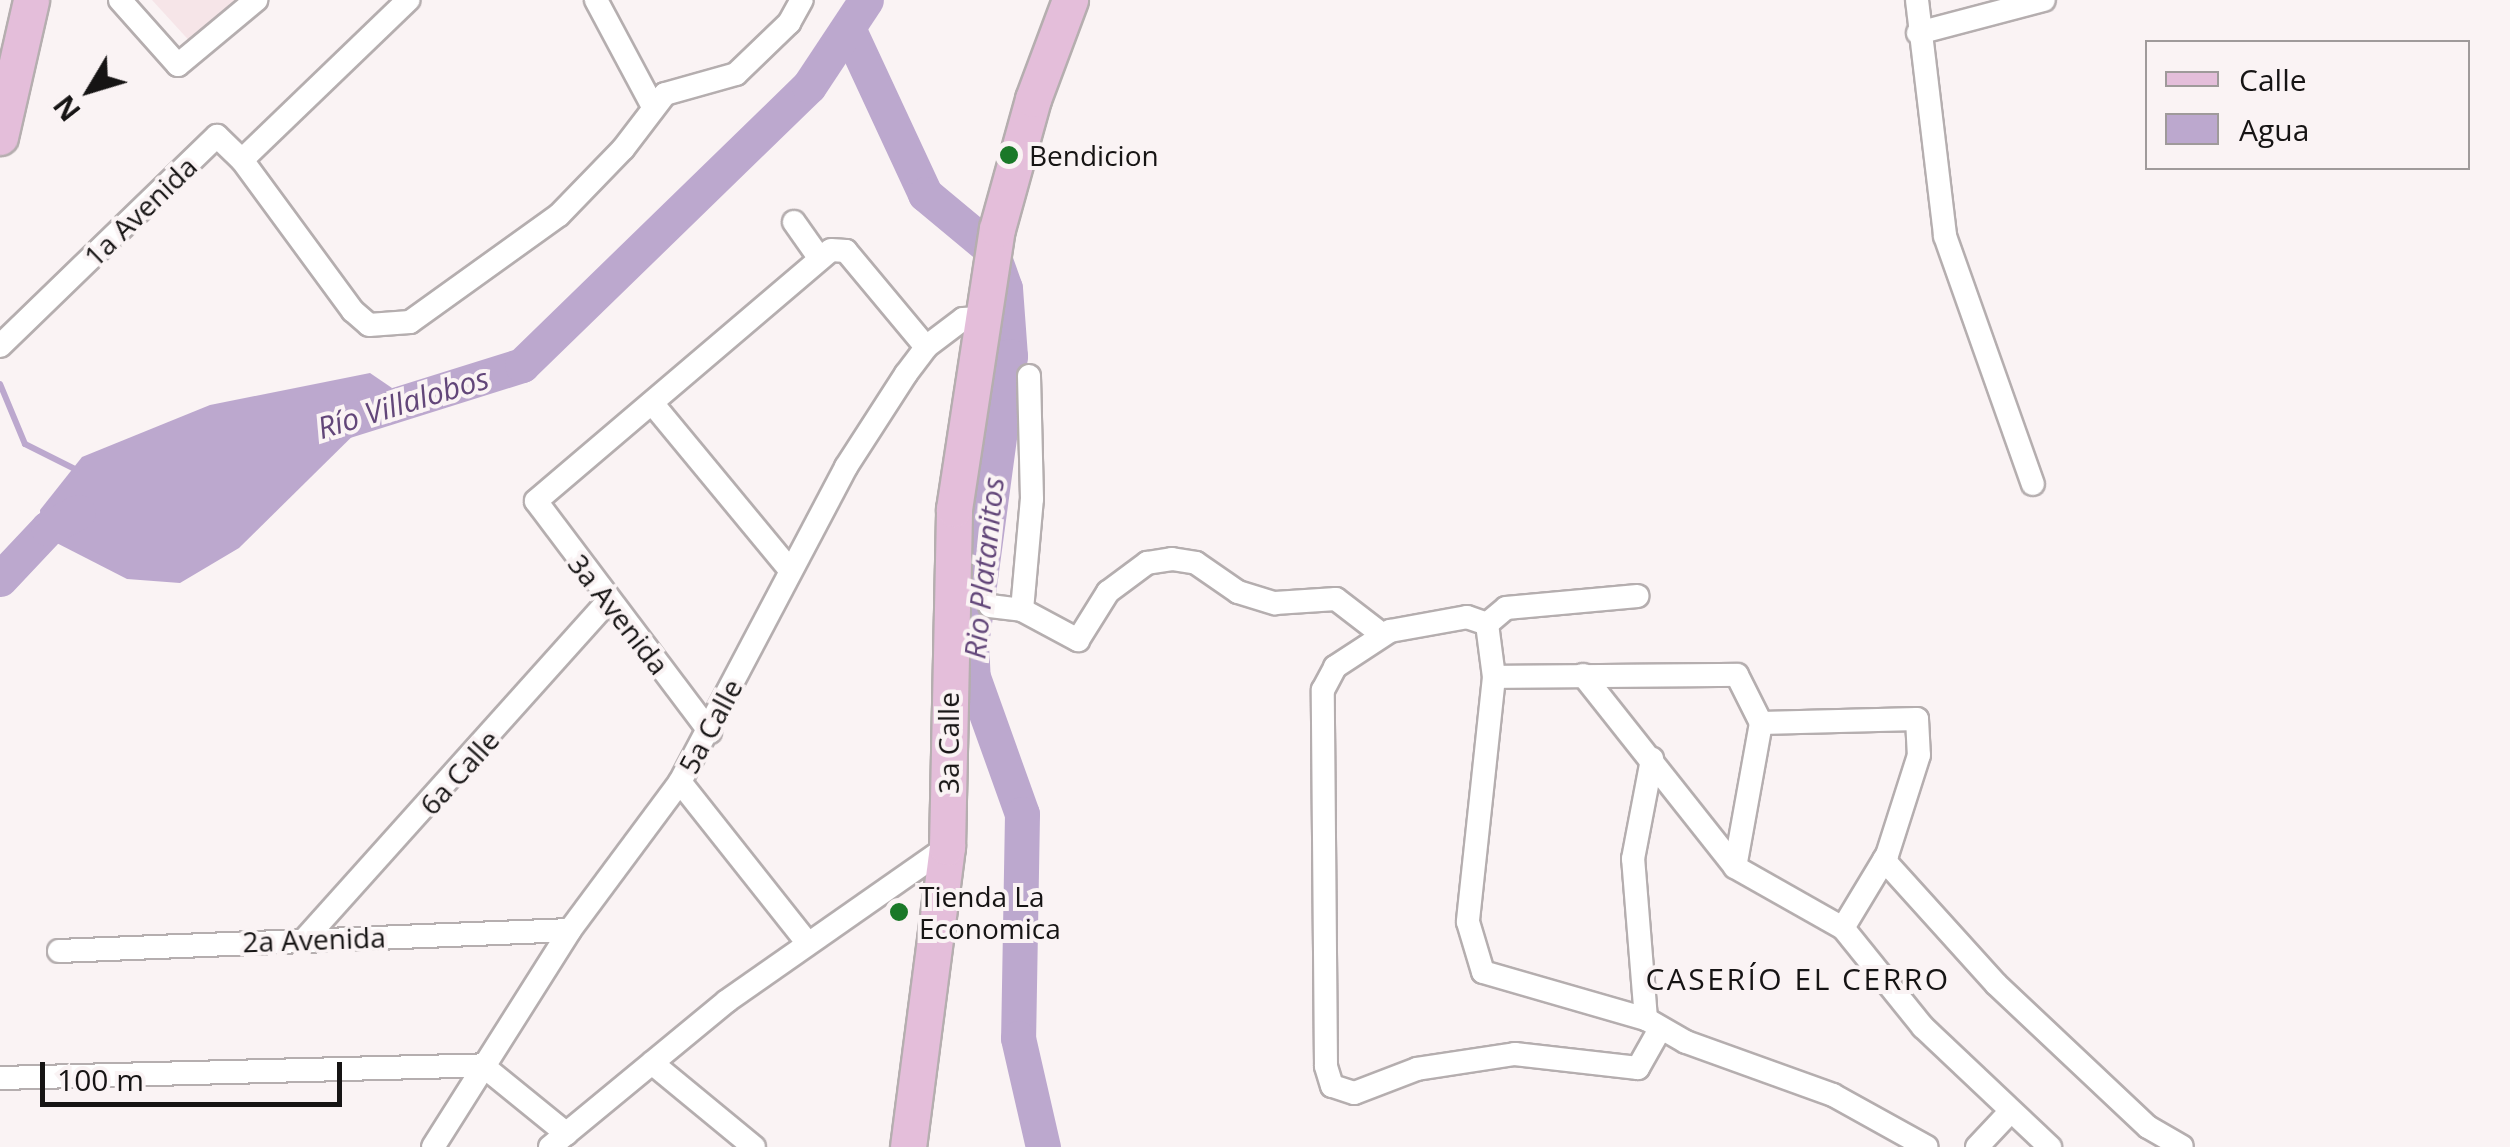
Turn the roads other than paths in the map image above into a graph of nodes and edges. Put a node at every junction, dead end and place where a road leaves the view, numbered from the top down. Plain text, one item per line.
1 (120, 0) edge
2 (256, 0) edge
3 (408, 0) edge
4 (596, 0) edge
5 (802, 0) edge
6 (1070, 0) edge
7 (1917, 0) edge
8 (2044, 0) edge
9 (23, 10) edge
10 (1918, 32) junction
11 (652, 105) junction
12 (0, 137) edge
13 (242, 160) junction
14 (794, 222) dead end
15 (818, 256) junction
16 (984, 318) junction
17 (0, 346) edge
18 (926, 348) junction
19 (1029, 376) dead end
20 (652, 403) junction
21 (2033, 484) dead end
22 (790, 570) junction
23 (1637, 596) dead end
24 (608, 601) junction
25 (990, 606) dead end
26 (1022, 610) junction
27 (1487, 624) junction
28 (1383, 634) junction
29 (1583, 675) junction
30 (1494, 677) junction
31 (1760, 723) junction
32 (710, 732) junction
33 (1652, 759) junction
34 (680, 782) junction
35 (947, 847) junction
36 (1884, 860) junction
37 (1735, 868) junction
38 (1843, 928) junction
39 (570, 930) junction
40 (305, 939) junction
41 (806, 942) junction
42 (59, 951) dead end
43 (1653, 1024) junction
44 (652, 1063) junction
45 (482, 1065) junction
46 (0, 1078) edge
47 (2008, 1113) junction
48 (558, 1141) edge
49 (433, 1147) edge
50 (754, 1147) edge
51 (908, 1147) edge
52 (1927, 1147) edge
53 (1977, 1147) edge
54 (2050, 1147) edge
55 (2182, 1147) edge

1 - 2 street
3 - 13 street
4 - 11 street
5 - 11 street
6 - 16 main road, 3a Calle
7 - 10 street
8 - 10 street
9 - 12 main road
10 - 21 street
11 - 13 street
13 - 17 street, 1a Avenida
14 - 15 street
15 - 18 street
15 - 20 street
16 - 18 street, 5a Calle
16 - 35 main road, 3a Calle
18 - 22 street, 5a Calle
19 - 26 street
20 - 22 street
20 - 24 street, 3a Avenida
22 - 32 street, 5a Calle
23 - 27 street
24 - 32 street, 3a Avenida
24 - 40 street, 6a Calle
25 - 26 street
26 - 28 street
27 - 28 street
27 - 30 street
28 - 43 street
29 - 30 street
29 - 31 street
29 - 33 street
30 - 43 street
31 - 36 street
31 - 37 street
32 - 34 street, 5a Calle
33 - 37 street
33 - 43 street
34 - 39 street, 5a Calle
34 - 41 street
35 - 41 street
35 - 51 main road, 3a Calle
36 - 38 street
36 - 55 street
37 - 38 street
38 - 47 street
39 - 40 street, 2a Avenida
39 - 45 street, 5a Calle
40 - 42 street, 2a Avenida
41 - 44 street
43 - 52 street
44 - 48 street
44 - 50 street
45 - 46 street
45 - 48 street
45 - 49 street, 5a Calle
47 - 53 street
47 - 54 street

